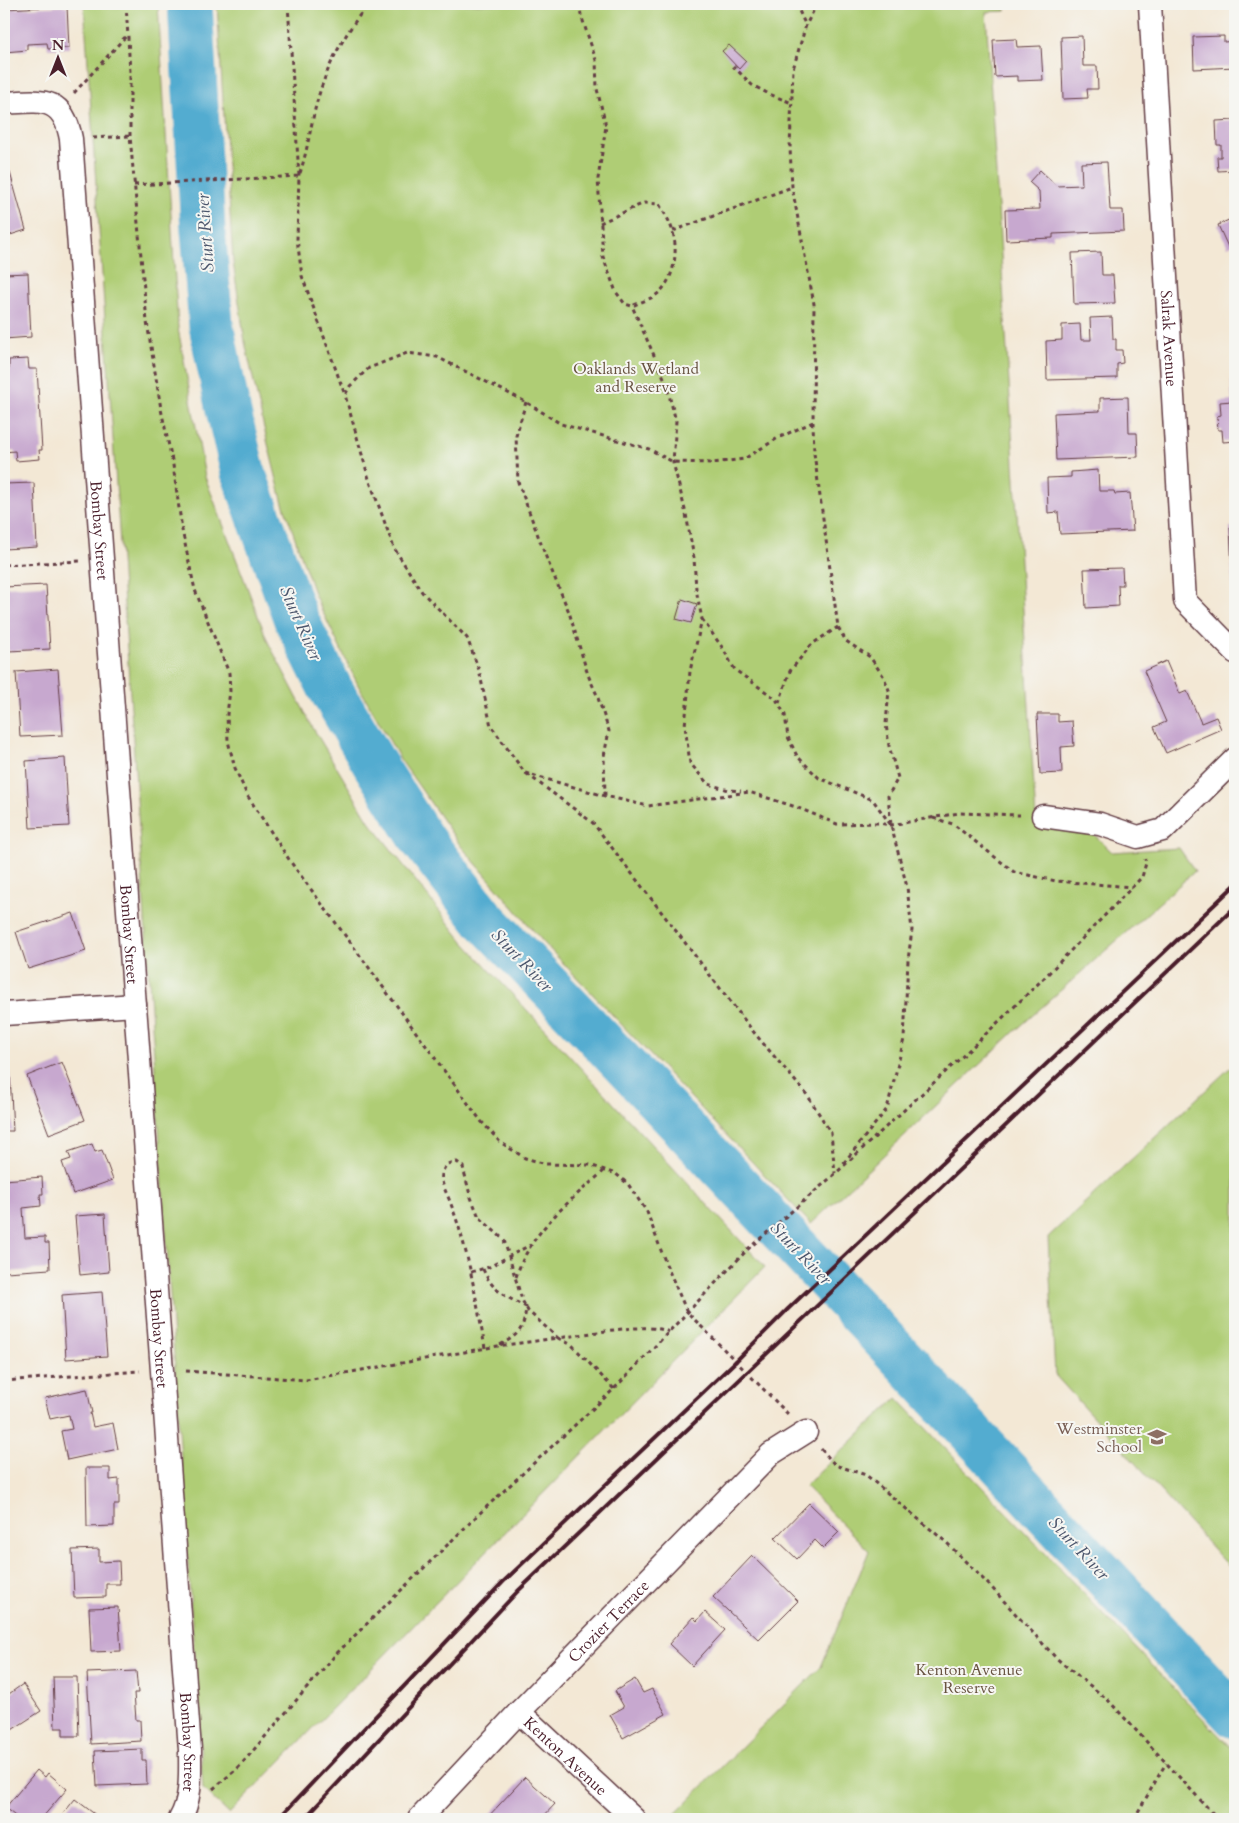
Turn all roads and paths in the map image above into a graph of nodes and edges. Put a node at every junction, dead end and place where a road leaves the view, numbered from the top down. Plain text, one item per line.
1 (126, 4) edge
2 (288, 4) edge
3 (368, 4) edge
4 (579, 4) edge
5 (796, 4) edge
6 (817, 4) edge
7 (1150, 4) edge
8 (806, 24) junction
9 (127, 35) junction
10 (733, 66) dead end
11 (4, 103) edge
12 (792, 103) junction
13 (60, 109) junction
14 (130, 136) junction
15 (87, 138) dead end
16 (299, 176) junction
17 (134, 185) junction
18 (792, 187) junction
19 (600, 223) junction
20 (673, 231) junction
21 (632, 306) junction
22 (345, 395) junction
23 (526, 402) junction
24 (813, 422) junction
25 (673, 462) junction
26 (103, 560) junction
27 (4, 565) edge
28 (702, 619) junction
29 (838, 627) junction
30 (1235, 652) edge
31 (779, 704) junction
32 (1235, 759) edge
33 (525, 773) junction
34 (749, 792) junction
35 (605, 796) junction
36 (1044, 816) joint
37 (933, 818) junction
38 (891, 826) junction
39 (1138, 837) junction
40 (1132, 887) junction
41 (135, 1005) junction
42 (4, 1014) edge
43 (606, 1169) junction
44 (835, 1174) junction
45 (531, 1244) junction
46 (509, 1257) junction
47 (483, 1269) junction
48 (471, 1272) junction
49 (516, 1278) junction
50 (526, 1307) junction
51 (687, 1312) junction
52 (669, 1332) junction
53 (558, 1338) junction
54 (498, 1346) junction
55 (485, 1348) junction
56 (161, 1369) junction
57 (4, 1381) edge
58 (614, 1389) junction
59 (806, 1432) junction
60 (519, 1712) junction
61 (1166, 1763) junction
62 (210, 1792) dead end
63 (180, 1819) edge
64 (420, 1819) edge
65 (634, 1819) edge
66 (1134, 1819) edge
67 (1218, 1819) edge

1 - 9 path
2 - 16 path
3 - 16 path
4 - 19 path
5 - 8 path
6 - 8 path
7 - 30 street, Salrak Avenue
8 - 12 path
9 - 13 path
9 - 14 path
10 - 12 path
11 - 13 street
12 - 18 path
13 - 26 street, Bombay Street
14 - 15 path
14 - 17 path
16 - 17 path
16 - 22 path
17 - 43 path
18 - 20 path
18 - 24 path
19 - 20 path
19 - 21 path
20 - 21 path
21 - 25 path
22 - 23 path
22 - 33 path
23 - 25 path
23 - 35 path
24 - 25 path
24 - 29 path
25 - 28 path
26 - 27 path
26 - 41 street, Bombay Street
28 - 31 path
28 - 34 path
29 - 31 path
29 - 38 path
31 - 38 path
32 - 39 street
33 - 35 path
33 - 44 path
34 - 35 path
34 - 38 path
36 - 37 path
36 - 39 street
37 - 38 path
37 - 40 path
38 - 44 path
39 - 40 path
40 - 44 path
41 - 42 street
41 - 56 street, Bombay Street
43 - 45 path
43 - 51 path
44 - 51 path
45 - 46 path
45 - 49 path
46 - 47 path
46 - 48 path
46 - 49 path
47 - 48 path
47 - 50 path
48 - 55 path
49 - 50 path
50 - 53 path
50 - 54 path
51 - 52 path
51 - 59 path
52 - 53 path
52 - 58 path
53 - 54 path
53 - 58 path
54 - 55 path
55 - 56 path
56 - 57 path
56 - 63 street, Bombay Street
58 - 62 path
59 - 60 street, Crozier Terrace
59 - 61 path
60 - 64 street, Crozier Terrace
60 - 65 street, Kenton Avenue
61 - 66 path
61 - 67 path

